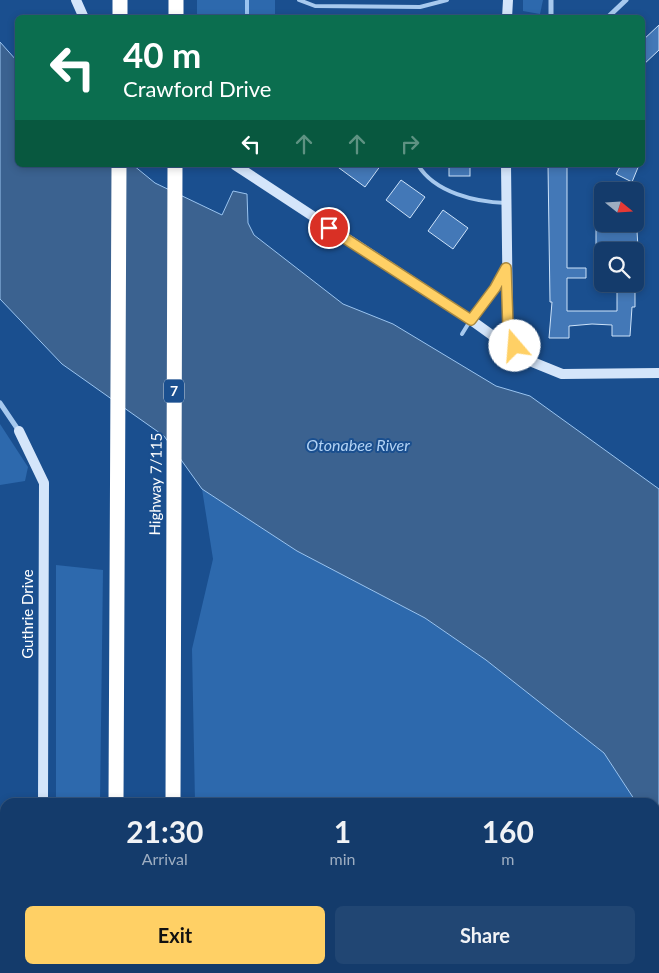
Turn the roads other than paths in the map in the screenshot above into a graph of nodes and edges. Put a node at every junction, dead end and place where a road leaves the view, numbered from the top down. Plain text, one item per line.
1 (76, 0) edge
2 (120, 0) edge
3 (299, 0) edge
4 (447, 0) edge
5 (508, 0) edge
6 (551, 0) edge
7 (626, 0) edge
8 (83, 15) edge
9 (120, 15) edge
10 (507, 15) edge
11 (551, 15) edge
12 (610, 15) edge
13 (119, 167) edge
14 (175, 167) edge
15 (238, 167) edge
16 (418, 167) edge
17 (506, 167) edge
18 (506, 203) junction
19 (506, 268) junction
20 (471, 320) junction
21 (462, 334) dead end
22 (526, 359) junction
23 (659, 373) edge
24 (0, 403) edge
25 (19, 431) joint
26 (43, 798) edge
27 (116, 798) edge
28 (173, 798) edge

1 - 8 street
2 - 9 highway
3 - 4 lane
5 - 10 street
6 - 11 street
7 - 12 street
13 - 27 highway
14 - 28 highway, Highway 7/115 / 7
15 - 20 street
16 - 18 lane
17 - 18 street
18 - 19 street
19 - 20 street
19 - 22 street
20 - 21 lane
20 - 22 street
22 - 23 street
24 - 25 street
25 - 26 street, Guthrie Drive

